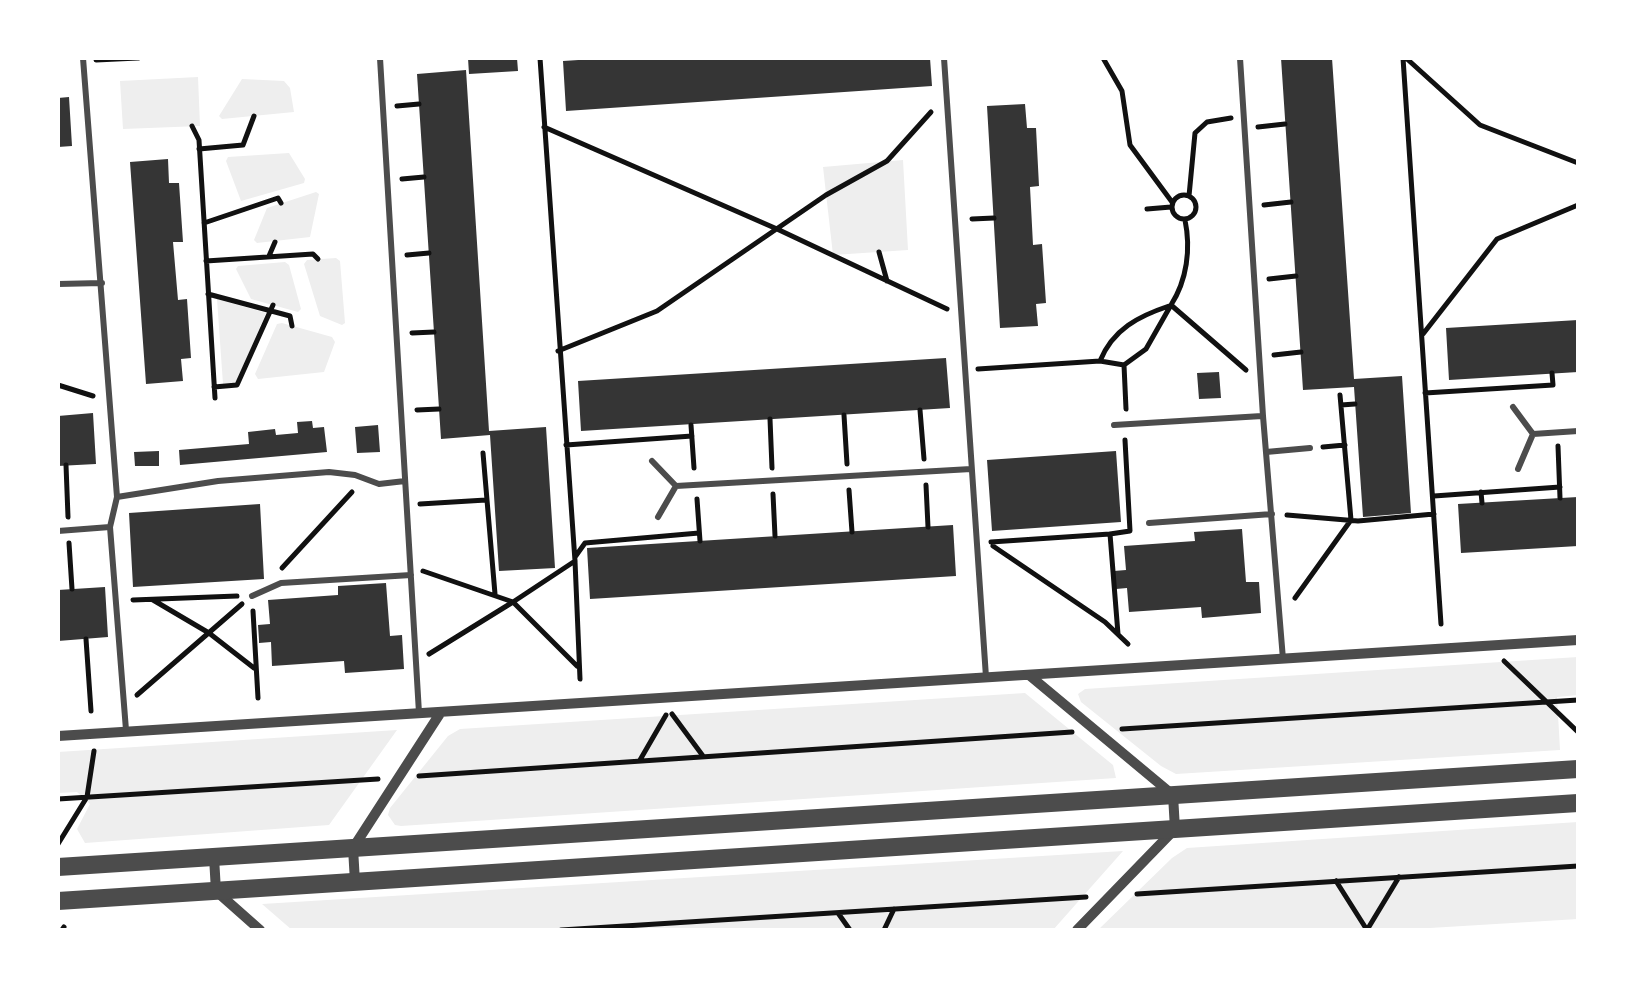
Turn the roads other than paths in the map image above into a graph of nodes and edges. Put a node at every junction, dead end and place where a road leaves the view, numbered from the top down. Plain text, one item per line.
1 (380, 58) edge
2 (944, 58) edge
3 (1240, 58) edge
4 (83, 59) edge
5 (102, 283) junction
6 (58, 284) edge
7 (1513, 407) dead end
8 (1262, 416) junction
9 (1114, 425) dead end
10 (1578, 431) edge
11 (1532, 434) junction
12 (1310, 448) dead end
13 (1266, 452) junction
14 (652, 461) dead end
15 (972, 469) junction
16 (1518, 469) dead end
17 (405, 481) junction
18 (676, 486) junction
19 (116, 497) junction
20 (1272, 514) junction
21 (658, 516) dead end
22 (1149, 522) dead end
23 (110, 528) junction
24 (58, 531) edge
25 (411, 571) junction
26 (252, 596) road end
27 (1578, 640) edge
28 (1282, 658) junction
29 (1029, 674) junction
30 (986, 677) junction
31 (440, 712) junction
32 (419, 713) junction
33 (126, 732) junction
34 (58, 736) edge
35 (1578, 769) edge
36 (1173, 795) junction
37 (1578, 803) edge
38 (1174, 829) junction
39 (353, 848) junction
40 (214, 857) junction
41 (58, 867) edge
42 (354, 882) junction
43 (216, 891) junction
44 (58, 901) edge
45 (260, 930) edge
46 (1077, 930) edge

1 - 17 lane
2 - 15 lane
3 - 8 lane
4 - 5 lane
5 - 6 lane
5 - 19 lane
7 - 11 lane
8 - 9 lane
8 - 13 lane
10 - 11 lane
11 - 16 lane
12 - 13 lane
13 - 20 lane
14 - 18 lane
15 - 18 lane
15 - 30 lane
17 - 19 lane
17 - 25 lane
18 - 21 lane
19 - 23 lane
20 - 22 lane
20 - 28 lane
23 - 24 lane
23 - 33 lane
25 - 26 lane
25 - 32 lane
27 - 28 street
28 - 29 street
29 - 30 street
29 - 36 street
30 - 31 street
31 - 32 street
31 - 39 street
32 - 33 street
33 - 34 street
35 - 36 street
36 - 38 street
36 - 39 street
37 - 38 street
38 - 42 street
38 - 46 street
39 - 40 street
39 - 42 street
40 - 41 street
40 - 43 street
42 - 43 street
43 - 44 street
43 - 45 street

